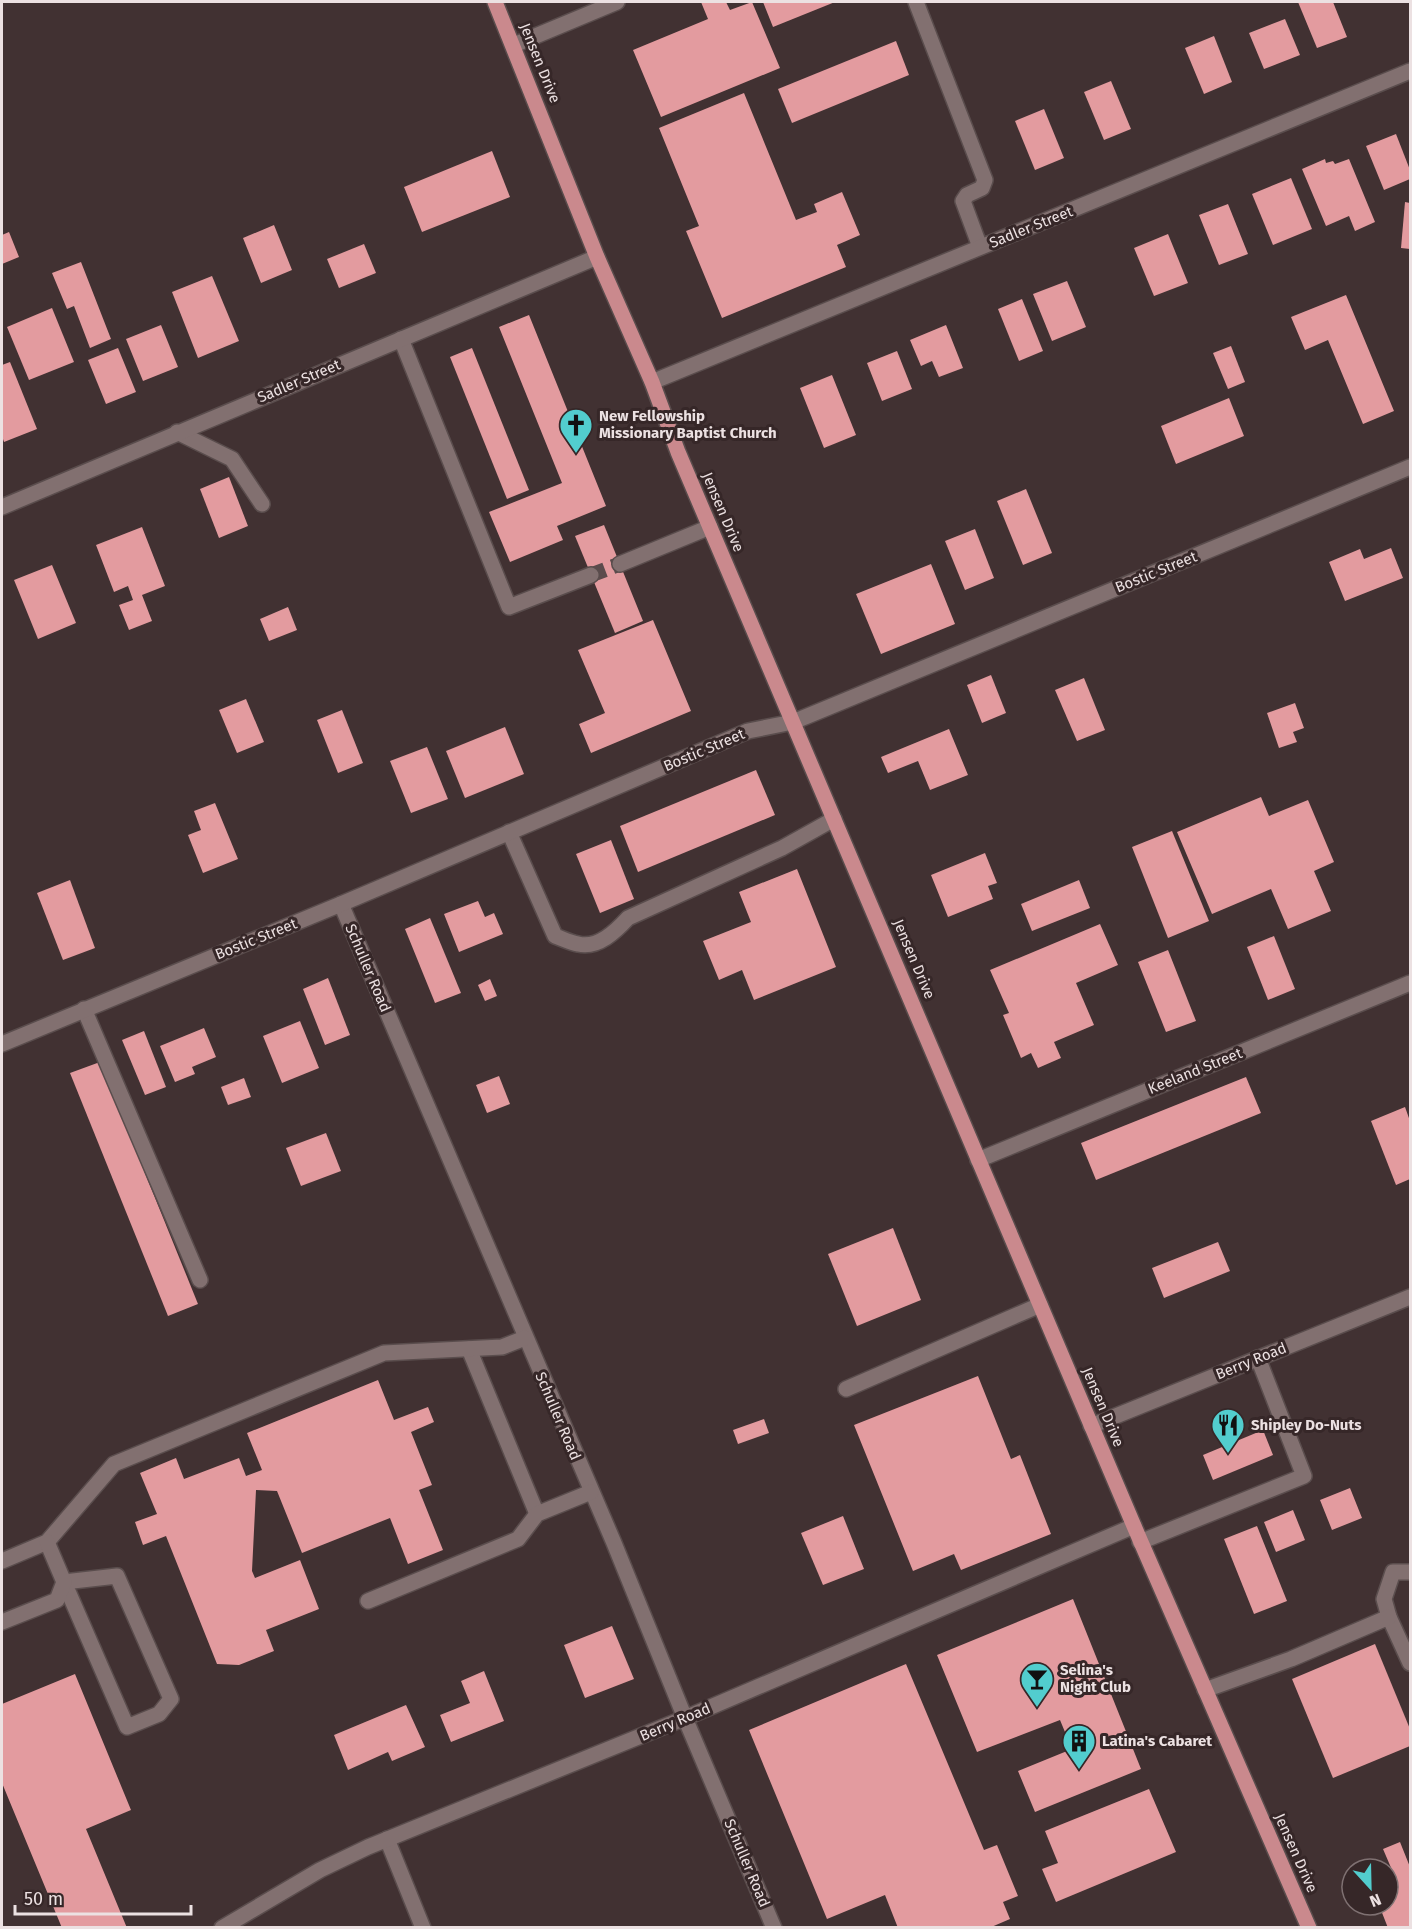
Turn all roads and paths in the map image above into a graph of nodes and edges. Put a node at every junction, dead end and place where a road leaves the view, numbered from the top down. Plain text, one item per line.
1 (495, 2) edge
2 (617, 2) edge
3 (916, 2) edge
4 (514, 45) junction
5 (1410, 71) edge
6 (980, 247) junction
7 (597, 257) junction
8 (401, 339) junction
9 (652, 382) junction
10 (177, 432) junction
11 (1410, 467) edge
12 (262, 504) dead end
13 (2, 507) edge
14 (710, 527) junction
15 (620, 564) tunnel mouth
16 (591, 575) tunnel mouth
17 (793, 722) junction
18 (834, 819) junction
19 (509, 832) junction
20 (341, 904) junction
21 (1410, 983) edge
22 (84, 1009) junction
23 (2, 1044) edge
24 (978, 1160) junction
25 (200, 1280) dead end
26 (1410, 1297) edge
27 (1040, 1305) junction
28 (525, 1338) junction
29 (469, 1349) junction
30 (1258, 1358) junction
31 (846, 1389) dead end
32 (1091, 1426) junction
33 (591, 1492) junction
34 (537, 1514) junction
35 (1134, 1526) junction
36 (47, 1542) junction
37 (1140, 1542) junction
38 (2, 1561) edge
39 (1410, 1572) edge
40 (64, 1582) junction
41 (368, 1600) dead end
42 (1389, 1617) junction
43 (2, 1622) edge
44 (1410, 1663) edge
45 (1205, 1690) junction
46 (685, 1718) junction
47 (387, 1839) junction
48 (222, 1928) edge
49 (423, 1928) edge
50 (774, 1928) edge
51 (1309, 1928) edge

1 - 4 main road, Jensen Drive
2 - 4 street
3 - 6 street
4 - 7 main road, Jensen Drive
5 - 6 street, Sadler Street
6 - 9 street, Sadler Street
7 - 8 street, Sadler Street
7 - 9 main road, Jensen Drive
8 - 10 street, Sadler Street
8 - 16 street
9 - 14 main road, Jensen Drive
10 - 12 street
10 - 13 street, Sadler Street
11 - 17 street, Bostic Street
14 - 15 street
14 - 17 main road, Jensen Drive
17 - 18 main road, Jensen Drive
17 - 19 street, Bostic Street
18 - 19 street
18 - 24 main road, Jensen Drive
19 - 20 street, Bostic Street
20 - 22 street, Bostic Street
20 - 28 street, Schuller Road
21 - 24 street, Keeland Street
22 - 23 street, Bostic Street
22 - 25 street
24 - 27 main road, Jensen Drive
26 - 30 street, Berry Road
27 - 31 street
27 - 32 main road, Jensen Drive
28 - 29 street
28 - 33 street, Schuller Road
29 - 34 street
29 - 36 street
30 - 32 street, Berry Road
30 - 37 street
32 - 35 main road, Jensen Drive
33 - 34 street
33 - 46 street, Schuller Road
34 - 41 street
35 - 37 main road, Jensen Drive
35 - 46 street, Berry Road
36 - 38 street
36 - 40 street
37 - 45 main road, Jensen Drive
39 - 42 street
40 - 40 street
40 - 43 street
42 - 44 street
42 - 45 street
45 - 51 main road, Jensen Drive
46 - 47 street, Berry Road
46 - 50 street, Schuller Road
47 - 48 street, Berry Road
47 - 49 street

